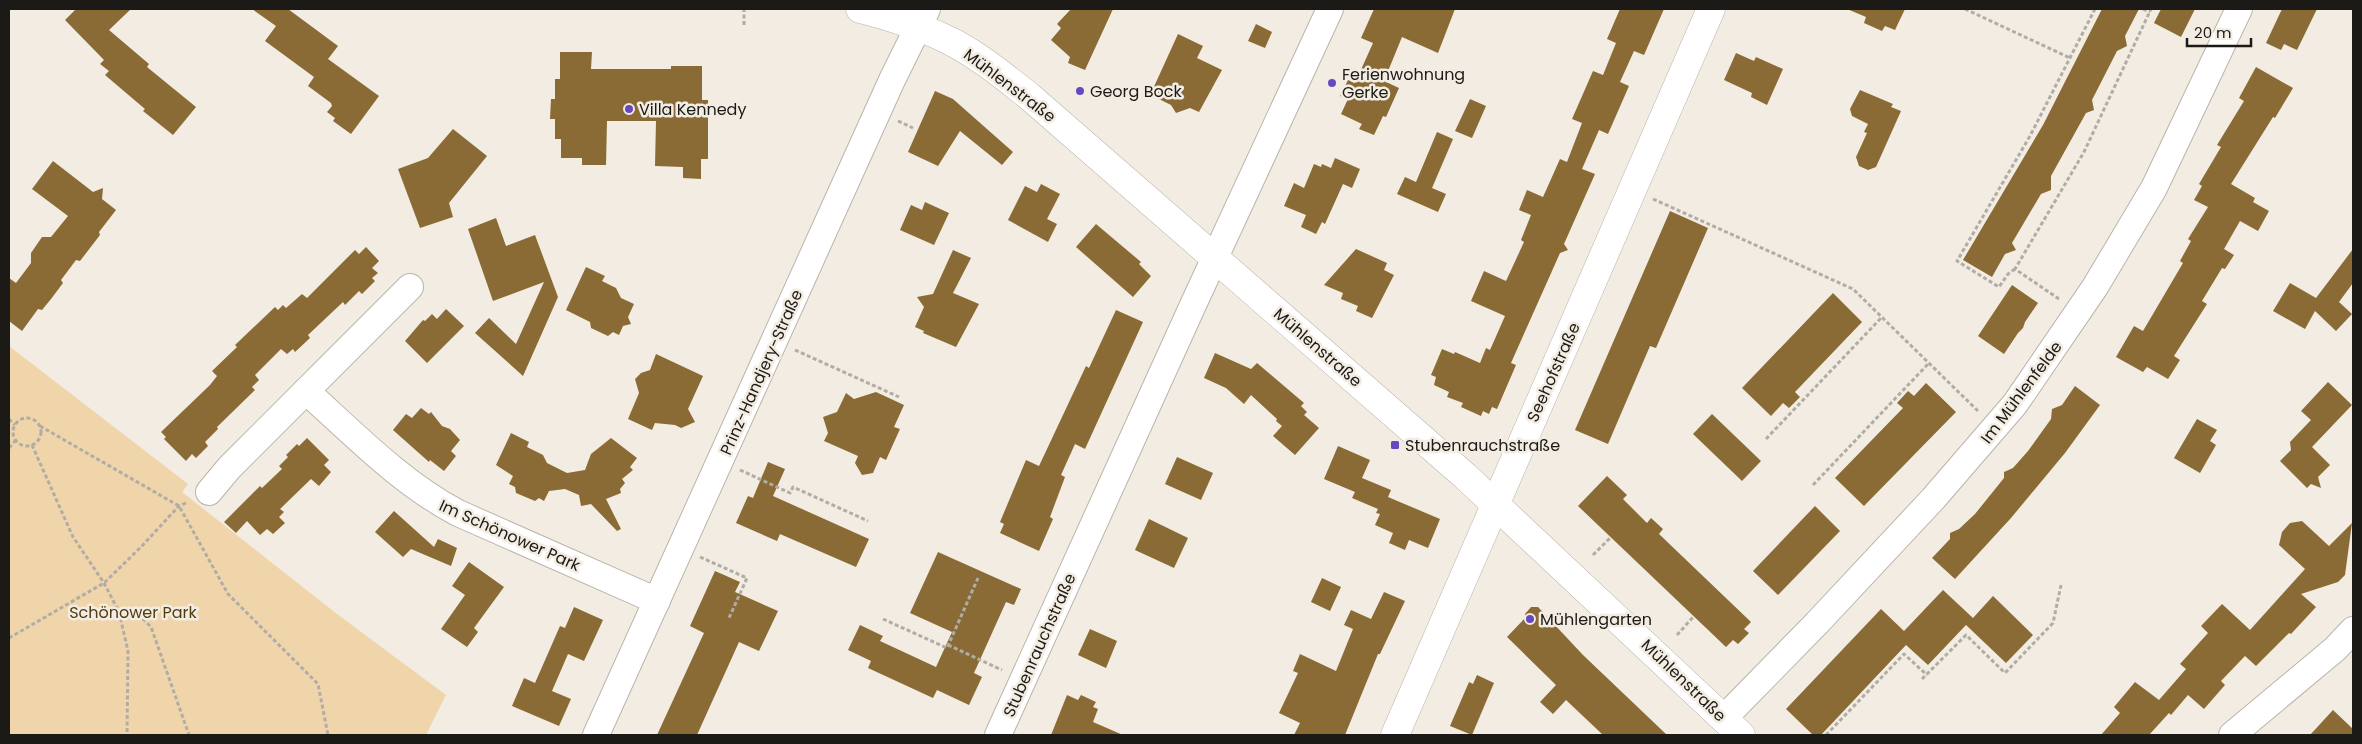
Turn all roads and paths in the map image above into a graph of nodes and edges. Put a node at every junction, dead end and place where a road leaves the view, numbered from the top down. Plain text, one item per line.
1 (744, 9) edge
2 (860, 9) edge
3 (1330, 9) edge
4 (1711, 9) edge
5 (1965, 9) edge
6 (2095, 9) edge
7 (2143, 9) edge
8 (2239, 9) edge
9 (2151, 10) edge
10 (922, 18) edge
11 (744, 25) dead end
12 (2070, 58) junction
13 (895, 120) dead end
14 (913, 128) dead end
15 (1650, 197) dead end
16 (1214, 258) junction
17 (2016, 269) junction
18 (410, 287) dead end
19 (2065, 303) dead end
20 (1882, 317) junction
21 (792, 349) dead end
22 (1929, 363) junction
23 (306, 391) junction
24 (899, 397) dead end
25 (1983, 416) dead end
26 (9, 419) edge
27 (15, 425) junction
28 (40, 426) junction
29 (1766, 439) dead end
30 (16, 440) junction
31 (32, 445) junction
32 (9, 448) edge
33 (737, 469) dead end
34 (1813, 485) dead end
35 (209, 492) joint
36 (1496, 503) junction
37 (179, 506) junction
38 (868, 521) dead end
39 (1611, 537) dead end
40 (1594, 555) dead end
41 (698, 556) dead end
42 (978, 578) dead end
43 (104, 583) junction
44 (2061, 585) dead end
45 (657, 601) junction
46 (119, 612) junction
47 (1694, 616) dead end
48 (729, 618) dead end
49 (883, 619) dead end
50 (2353, 630) edge
51 (1677, 634) dead end
52 (9, 638) edge
53 (948, 645) junction
54 (1007, 672) dead end
55 (1926, 675) junction
56 (1922, 679) dead end
57 (1732, 727) edge
58 (127, 735) edge
59 (189, 735) edge
60 (328, 735) edge
61 (596, 735) edge
62 (998, 735) edge
63 (1395, 735) edge
64 (1826, 735) edge
65 (2232, 735) edge

1 - 11 path
2 - 10 street, Mühlenstraße
3 - 16 street, Stubenrauchstraße
4 - 36 street, Seehofstraße
5 - 12 path
6 - 12 path
7 - 9 path
8 - 57 street, Im Mühlenfelde
9 - 17 path
10 - 16 street, Mühlenstraße
10 - 45 street, Prinz-Handjery-Straße
12 - 17 path
13 - 14 path
15 - 20 path
16 - 36 street, Mühlenstraße
16 - 62 street, Stubenrauchstraße
17 - 19 path
18 - 23 street
20 - 22 path
20 - 29 path
21 - 24 path
22 - 25 path
22 - 34 path
23 - 35 street
23 - 45 street, Im Schönower Park
26 - 27 path
27 - 28 path
27 - 30 path
28 - 31 path
28 - 37 path
30 - 31 path
30 - 32 path
31 - 43 path
33 - 38 path
35 - 37 path
36 - 57 street, Mühlenstraße
36 - 63 street, Seehofstraße
37 - 43 path
37 - 60 path
39 - 40 path
41 - 48 path
42 - 53 path
43 - 46 path
43 - 52 path
44 - 55 path
45 - 61 street, Prinz-Handjery-Straße
46 - 58 path
46 - 59 path
47 - 51 path
49 - 53 path
50 - 65 street
53 - 54 path
55 - 56 path
55 - 64 path

